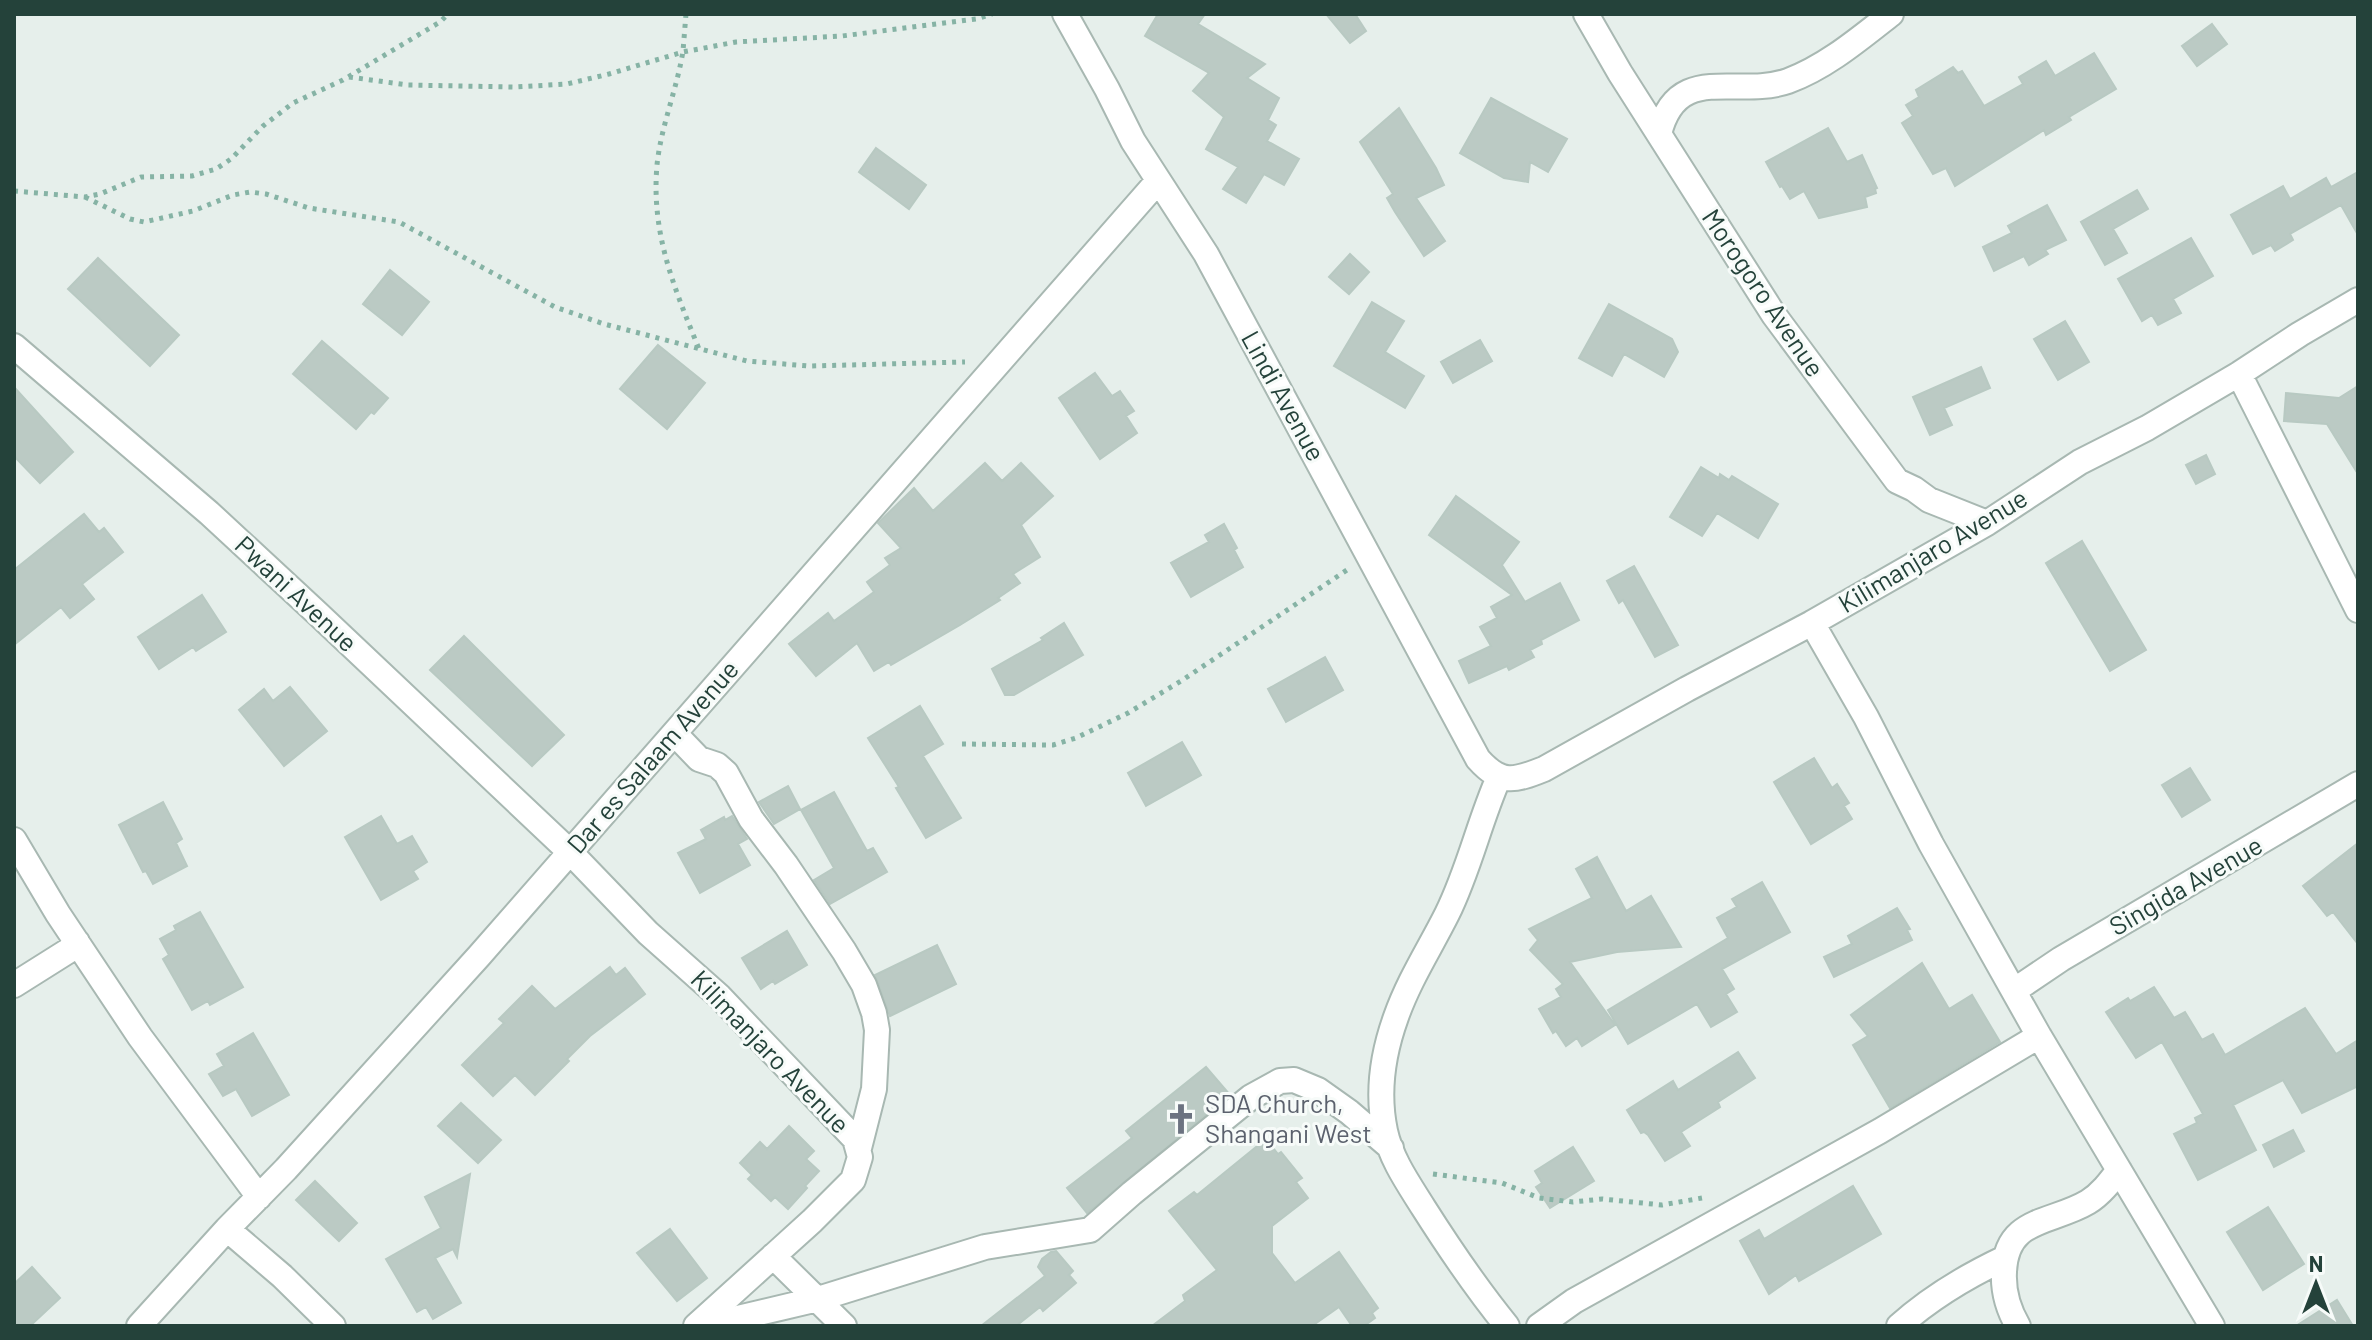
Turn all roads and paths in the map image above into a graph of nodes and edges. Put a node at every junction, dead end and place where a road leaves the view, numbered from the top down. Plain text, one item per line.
1 (448, 14) edge
2 (686, 14) edge
3 (992, 14) edge
4 (1065, 14) edge
5 (1586, 14) edge
6 (1891, 14) edge
7 (683, 52) junction
8 (349, 77) junction
9 (1659, 134) junction
10 (1158, 181) junction
11 (14, 191) edge
12 (85, 197) junction
13 (2358, 300) edge
14 (14, 346) edge
15 (699, 349) junction
16 (1000, 363) junction
17 (2239, 374) junction
18 (1987, 523) junction
19 (1368, 556) junction
20 (2358, 610) edge
21 (1812, 623) junction
22 (675, 734) junction
23 (962, 744) dead end
24 (1499, 777) junction
25 (2358, 784) edge
26 (14, 840) edge
27 (570, 852) junction
28 (77, 942) junction
29 (14, 985) edge
30 (2015, 990) junction
31 (2039, 1036) junction
32 (859, 1148) junction
33 (1396, 1159) junction
34 (2119, 1170) junction
35 (1714, 1196) dead end
36 (259, 1197) junction
37 (227, 1229) junction
38 (773, 1256) junction
39 (2005, 1258) junction
40 (818, 1299) junction
41 (139, 1326) edge
42 (333, 1326) edge
43 (696, 1326) edge
44 (704, 1326) edge
45 (844, 1326) edge
46 (1507, 1326) edge
47 (1539, 1326) edge
48 (1899, 1326) edge
49 (2018, 1326) edge
50 (2212, 1326) edge

1 - 8 path
2 - 7 path
3 - 7 path
4 - 10 street, Lindi Avenue
5 - 9 street, Morogoro Avenue
6 - 9 street
7 - 8 path
7 - 15 path
8 - 12 path
9 - 18 street, Morogoro Avenue
10 - 16 street, Dar es Salaam Avenue
10 - 19 street, Lindi Avenue
11 - 12 path
12 - 15 path
13 - 17 street, Kilimanjaro Avenue
14 - 27 street, Pwani Avenue
15 - 16 path
16 - 22 street, Dar es Salaam Avenue
17 - 18 street, Kilimanjaro Avenue
17 - 20 street
18 - 21 street, Kilimanjaro Avenue
19 - 23 path
19 - 24 street, Lindi Avenue
21 - 24 street, Kilimanjaro Avenue
21 - 30 street
22 - 27 street, Dar es Salaam Avenue
22 - 32 street
24 - 33 street
25 - 30 street, Singida Avenue
26 - 28 street
27 - 32 street, Kilimanjaro Avenue
27 - 36 street, Dar es Salaam Avenue
28 - 29 street
28 - 36 street
30 - 31 street
31 - 34 street
31 - 47 street
32 - 38 street, Kilimanjaro Avenue
33 - 35 path
33 - 40 street
33 - 46 street
34 - 39 street
34 - 50 street
36 - 37 street, Dar es Salaam Avenue
37 - 41 street, Dar es Salaam Avenue
37 - 42 street
38 - 40 street
38 - 43 street, Kilimanjaro Avenue
39 - 48 street
39 - 49 street
40 - 44 street
40 - 45 street

